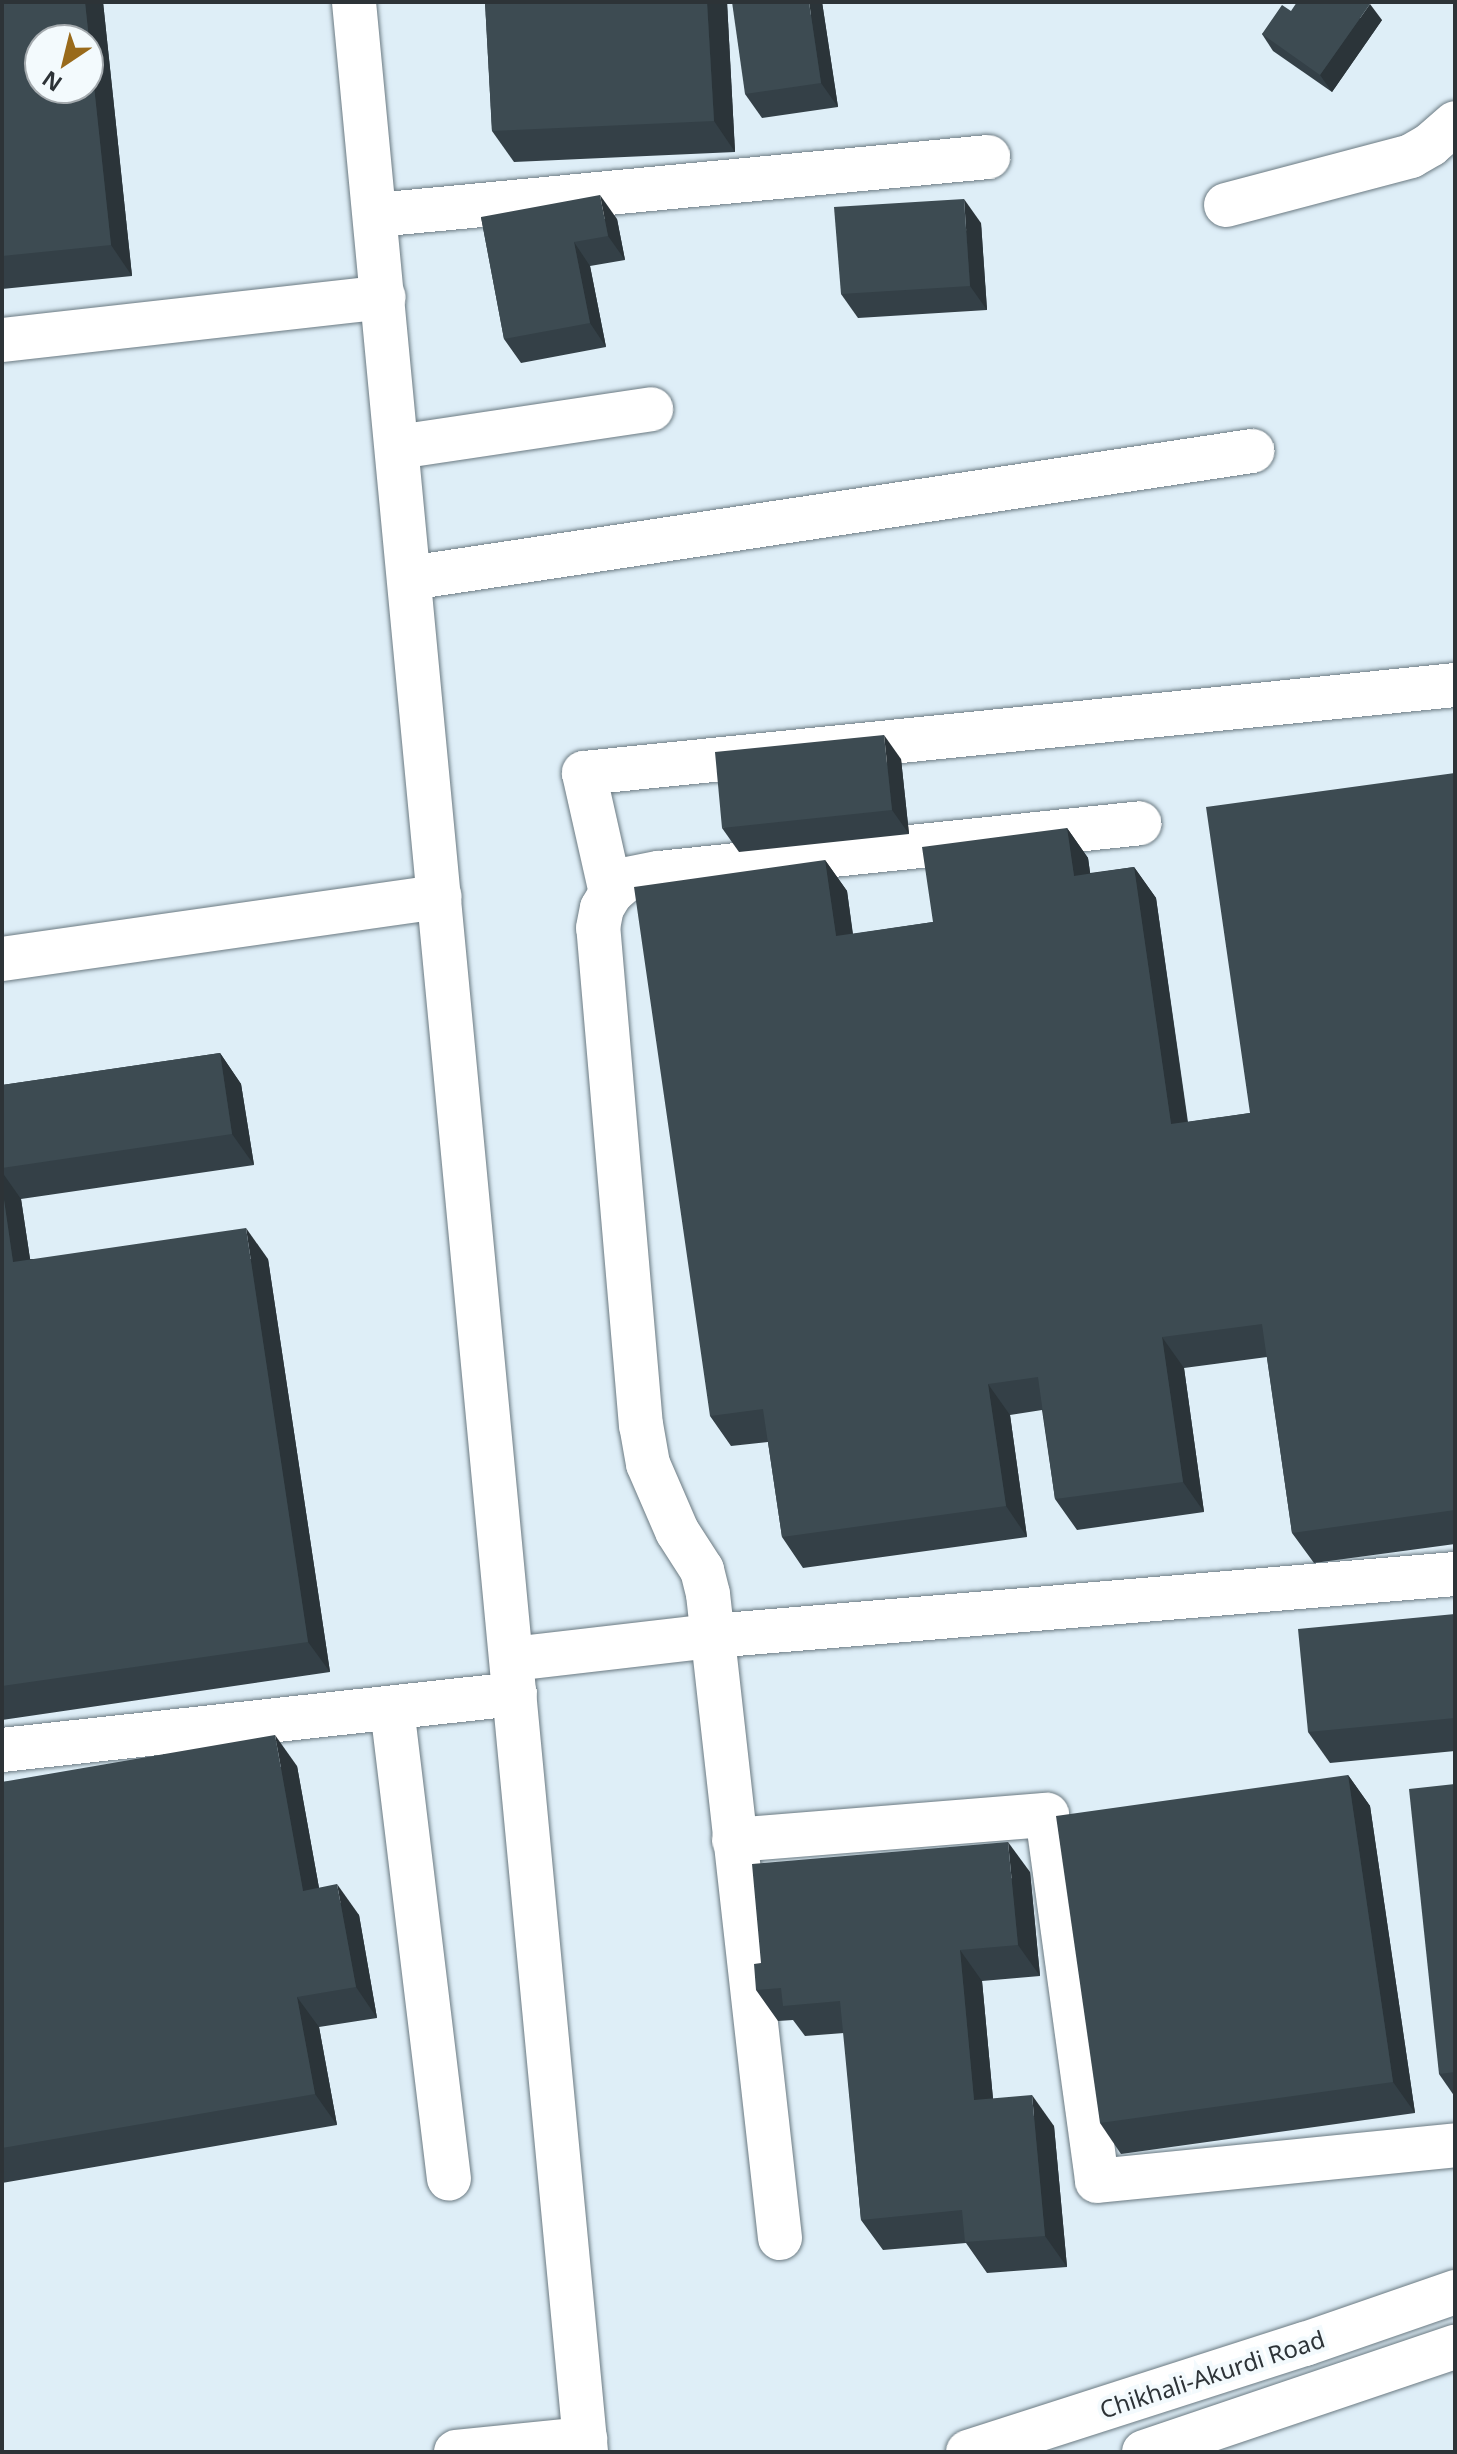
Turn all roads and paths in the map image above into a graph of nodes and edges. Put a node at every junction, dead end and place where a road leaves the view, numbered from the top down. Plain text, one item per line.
1 (354, 2) edge
2 (1455, 123) edge
3 (988, 157) dead end
4 (1226, 205) dead end
5 (376, 215) junction
6 (384, 297) junction
7 (2, 340) edge
8 (651, 409) dead end
9 (398, 447) junction
10 (1252, 451) dead end
11 (410, 578) junction
12 (1455, 685) edge
13 (1139, 823) dead end
14 (611, 893) junction
15 (440, 897) junction
16 (2, 959) edge
17 (1455, 1574) edge
18 (712, 1636) junction
19 (513, 1677) junction
20 (392, 1708) junction
21 (2, 1750) edge
22 (734, 1840) junction
23 (1455, 2145) edge
24 (449, 2179) dead end
25 (780, 2238) dead end
26 (1455, 2292) edge
27 (1455, 2347) edge
28 (586, 2445) edge
29 (456, 2452) edge
30 (968, 2452) edge
31 (1144, 2452) edge

1 - 5 street
2 - 4 street
3 - 5 street
5 - 6 street
6 - 7 street
6 - 9 street
8 - 9 street
9 - 11 street
10 - 11 street
11 - 15 street
12 - 14 street
13 - 14 street
14 - 18 street
15 - 16 street
15 - 19 street
17 - 18 street
18 - 19 street
18 - 22 street
19 - 20 street
19 - 28 street
20 - 21 street
20 - 24 street
22 - 23 street
22 - 25 street
26 - 30 street, Chikhali-Akurdi Road
27 - 31 street
28 - 29 street

